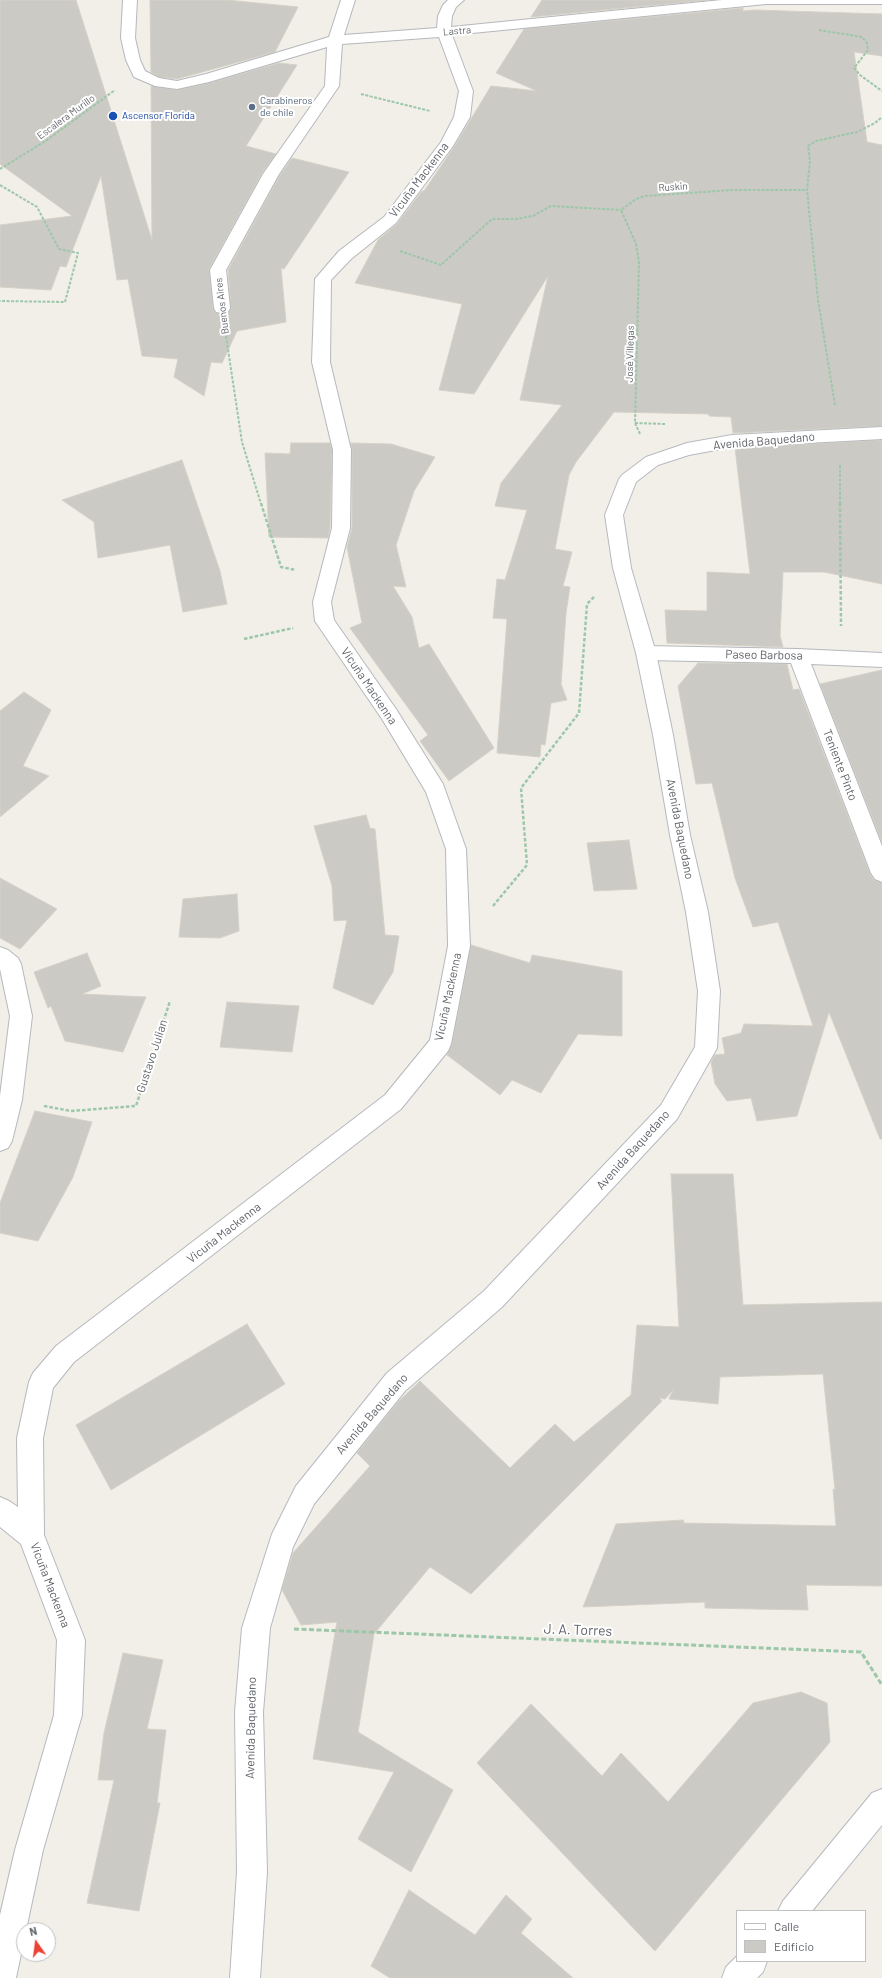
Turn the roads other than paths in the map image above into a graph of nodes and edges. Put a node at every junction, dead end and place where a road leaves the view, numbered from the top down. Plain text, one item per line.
1 (130, 0) edge
2 (348, 0) edge
3 (457, 0) edge
4 (764, 0) edge
5 (768, 0) edge
6 (882, 0) edge
7 (444, 32) junction
8 (335, 40) junction
9 (222, 308) road end
10 (882, 433) edge
11 (646, 653) junction
12 (798, 656) junction
13 (882, 660) edge
14 (882, 873) edge
15 (0, 956) edge
16 (0, 1141) edge
17 (0, 1510) edge
18 (30, 1535) junction
19 (882, 1803) edge
20 (794, 1910) edge
21 (751, 1962) edge
22 (1, 1978) edge
23 (245, 1978) edge
24 (737, 1978) edge

1 - 8 street, Lastra
2 - 8 street
3 - 7 street
4 - 7 street, Lastra
5 - 6 street
7 - 8 street, Lastra
7 - 18 street, Vicuña Mackenna
8 - 9 street, Buenos Aires
10 - 11 street, Avenida Baquedano
11 - 12 street, Paseo Barbosa
11 - 23 street, Avenida Baquedano
12 - 13 street, Paseo Barbosa
12 - 14 street, Teniente Pinto
15 - 16 street
17 - 18 street
18 - 22 street, Vicuña Mackenna
19 - 20 street
21 - 24 street

